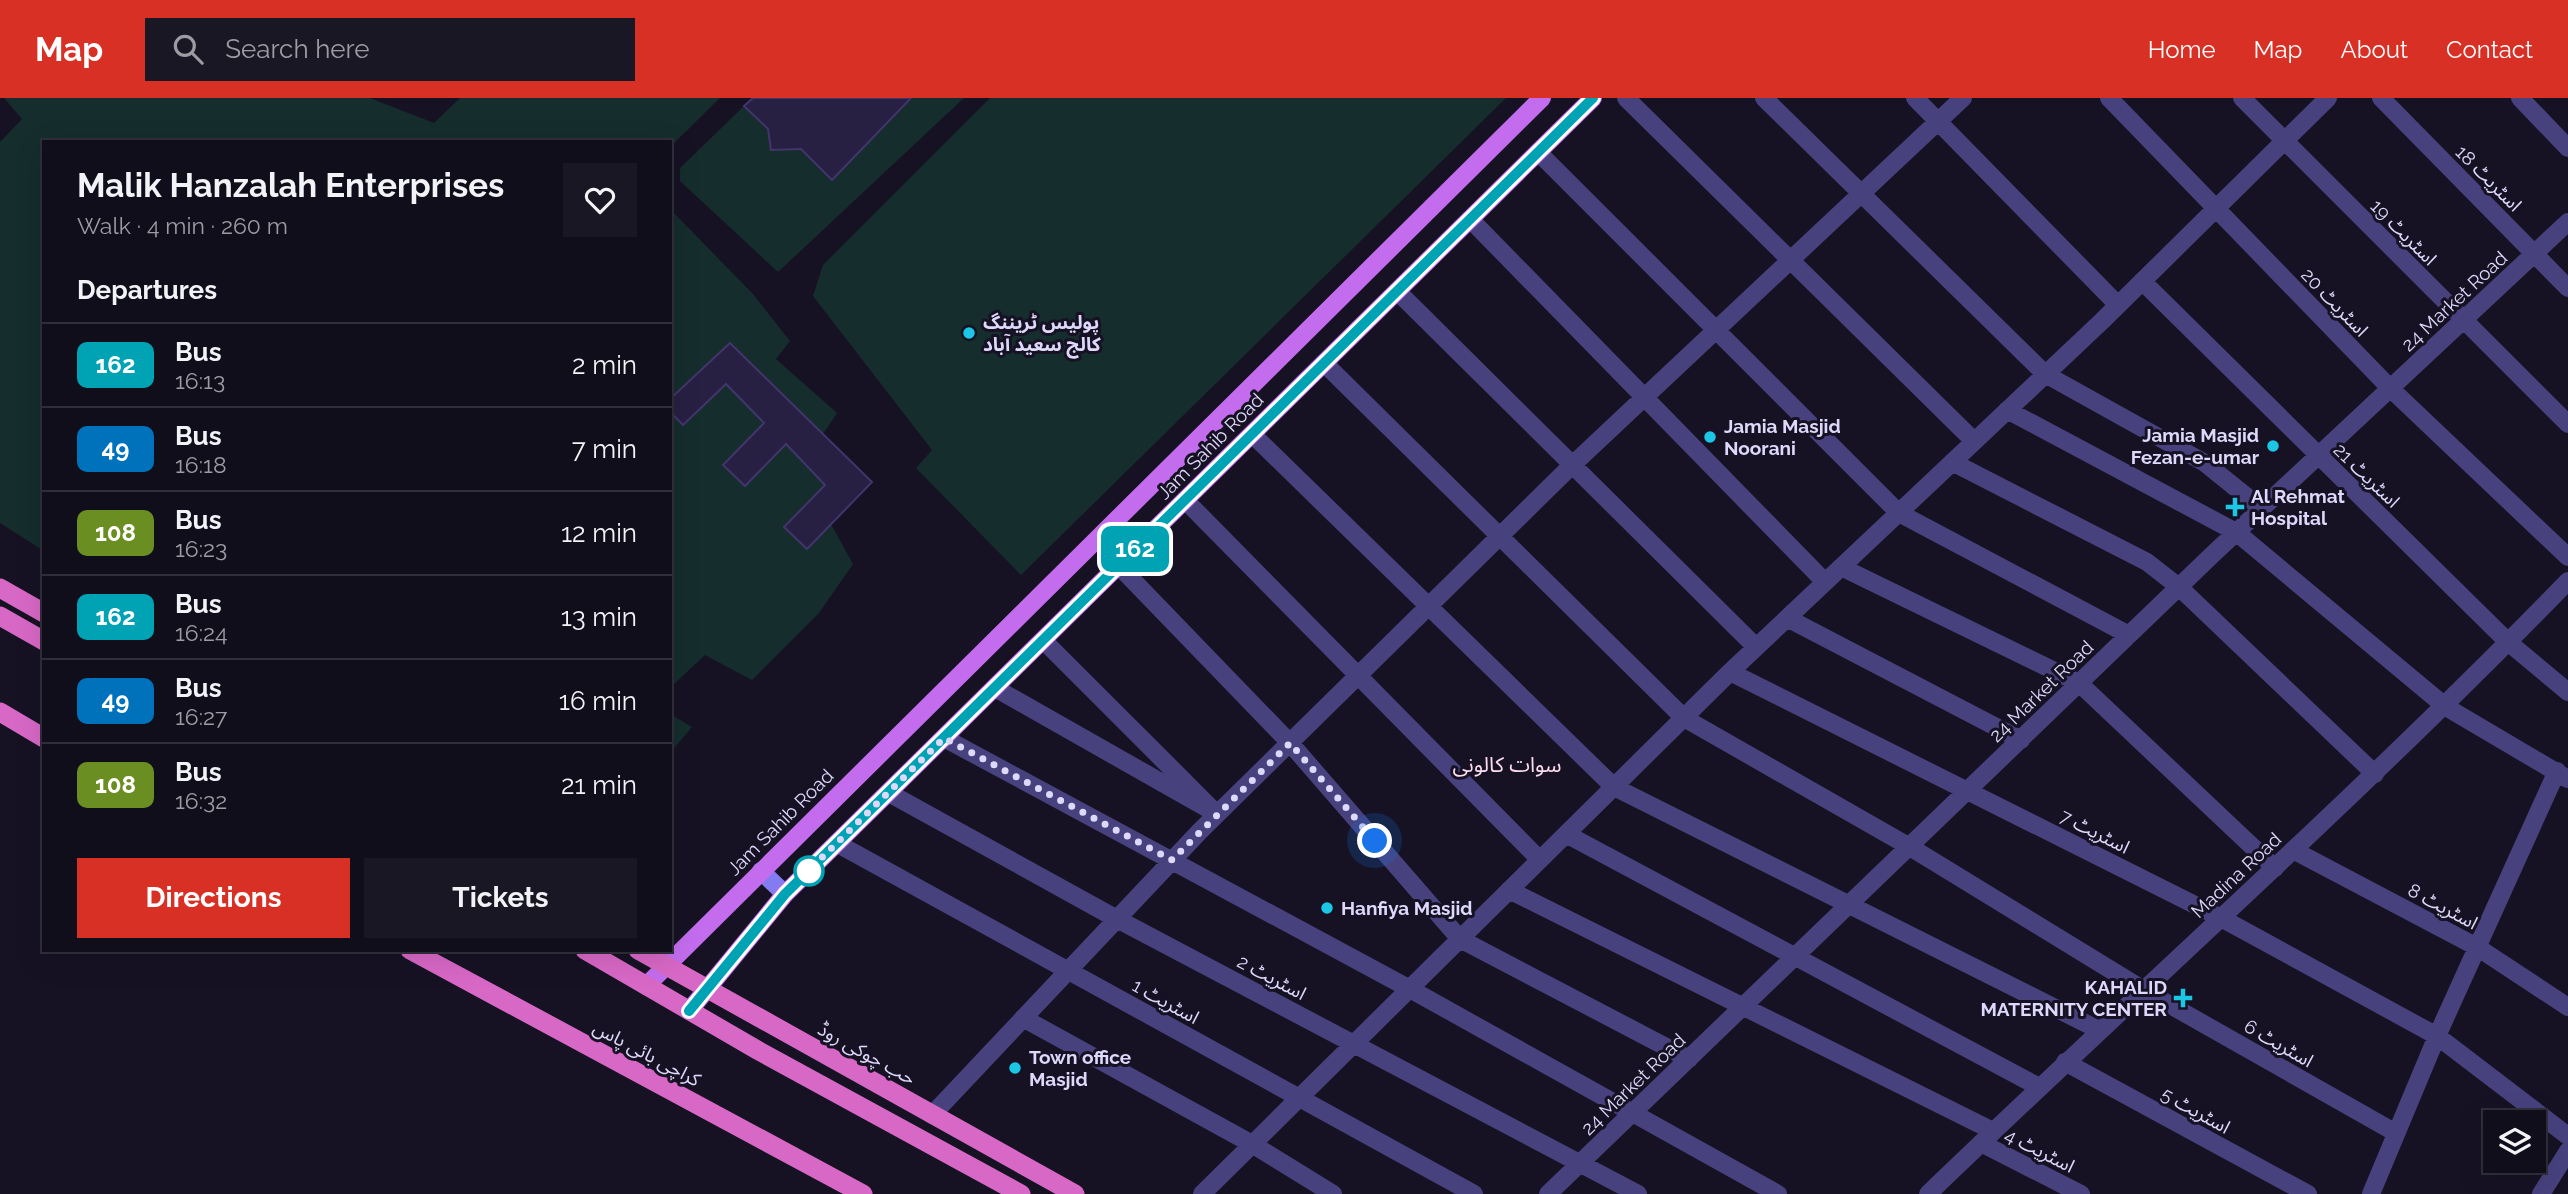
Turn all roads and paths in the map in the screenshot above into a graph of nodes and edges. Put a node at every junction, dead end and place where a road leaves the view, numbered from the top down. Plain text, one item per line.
1 (1542, 98) edge
2 (1593, 98) edge
3 (1626, 98) edge
4 (1764, 98) edge
5 (1915, 98) edge
6 (1963, 98) edge
7 (2109, 98) edge
8 (2242, 98) edge
9 (2328, 98) edge
10 (2381, 98) edge
11 (2520, 98) edge
12 (1938, 122) junction
13 (2283, 142) junction
14 (2568, 148) edge
15 (1538, 152) junction
16 (1862, 194) junction
17 (2215, 209) junction
18 (1470, 219) junction
19 (2568, 222) edge
20 (2535, 254) junction
21 (1791, 260) junction
22 (2142, 281) junction
23 (2568, 288) edge
24 (1397, 291) junction
25 (2118, 305) junction
26 (2464, 321) junction
27 (1716, 331) junction
28 (1324, 363) junction
29 (2045, 374) junction
30 (2391, 389) junction
31 (1645, 397) junction
32 (2007, 411) junction
33 (2568, 424) edge
34 (1252, 434) junction
35 (1975, 441) junction
36 (2318, 457) junction
37 (1952, 462) junction
38 (1572, 465) junction
39 (1185, 500) junction
40 (2262, 509) junction
41 (1899, 513) junction
42 (2236, 532) junction
43 (1500, 536) junction
44 (2568, 557) edge
45 (1119, 566) junction
46 (1841, 567) junction
47 (2568, 581) edge
48 (1825, 582) junction
49 (2179, 587) junction
50 (0, 588) edge
51 (1429, 606) junction
52 (42, 612) edge
53 (0, 616) edge
54 (1787, 618) junction
55 (2129, 635) junction
56 (42, 640) edge
57 (1043, 640) junction
58 (2508, 642) junction
59 (1756, 648) junction
60 (1730, 672) junction
61 (1358, 675) junction
62 (2080, 683) junction
63 (995, 688) junction
64 (2568, 692) edge
65 (2445, 707) junction
66 (0, 712) edge
67 (1684, 718) junction
68 (42, 737) edge
69 (944, 738) junction
70 (2021, 740) junction
71 (1290, 743) junction
72 (2375, 774) junction
73 (2563, 775) edge
74 (1614, 787) junction
75 (1968, 791) junction
76 (888, 793) junction
77 (1217, 814) junction
78 (1566, 834) junction
79 (838, 844) junction
80 (1910, 848) junction
81 (2293, 850) junction
82 (1172, 860) junction
83 (1540, 860) junction
84 (2275, 868) junction
85 (761, 871) junction
86 (1509, 890) junction
87 (785, 894) junction
88 (1850, 905) junction
89 (2221, 918) junction
90 (1117, 919) junction
91 (1460, 939) junction
92 (2477, 947) junction
93 (414, 952) edge
94 (588, 952) edge
95 (642, 952) edge
96 (1796, 957) junction
97 (666, 966) junction
98 (1068, 971) junction
99 (646, 986) junction
100 (707, 989) junction
101 (1410, 989) junction
102 (2142, 989) junction
103 (1744, 1007) junction
104 (2568, 1007) edge
105 (689, 1011) junction
106 (1023, 1018) junction
107 (2099, 1030) junction
108 (2437, 1036) junction
109 (1353, 1044) junction
110 (1689, 1059) junction
111 (2065, 1062) junction
112 (2039, 1087) junction
113 (1298, 1098) junction
114 (1633, 1113) junction
115 (932, 1115) junction
116 (2396, 1133) junction
117 (2568, 1136) edge
118 (1987, 1137) junction
119 (1252, 1144) junction
120 (2568, 1151) edge
121 (1580, 1163) junction
122 (863, 1194) edge
123 (1021, 1194) edge
124 (1075, 1194) edge
125 (1202, 1194) edge
126 (1333, 1194) edge
127 (1474, 1194) edge
128 (1548, 1194) edge
129 (1638, 1194) edge
130 (1778, 1194) edge
131 (1928, 1194) edge
132 (2081, 1194) edge
133 (2308, 1194) edge
134 (2371, 1194) edge
135 (2541, 1194) edge

1 - 85 main road, Jam Sahib Road
2 - 15 main road, Jam Sahib Road
3 - 21 street
4 - 16 street
5 - 12 street
6 - 12 street
7 - 17 street, اسٹریٹ 20
8 - 13 street, اسٹریٹ 19
9 - 13 street
10 - 20 street, اسٹریٹ 18
11 - 14 street
12 - 16 street
12 - 25 street
13 - 17 street
13 - 26 street, اسٹریٹ 19
15 - 18 main road, Jam Sahib Road
15 - 27 street
16 - 21 street
16 - 29 street
17 - 22 street
17 - 30 street, اسٹریٹ 20
18 - 24 main road, Jam Sahib Road
18 - 31 street
19 - 20 street, 24 Market Road
20 - 23 street, اسٹریٹ 18
20 - 26 street, 24 Market Road
21 - 27 street
21 - 35 street
22 - 25 street
22 - 36 street, اسٹریٹ 21
24 - 28 main road, Jam Sahib Road
24 - 38 street
25 - 29 street
26 - 30 street, 24 Market Road
26 - 33 street, اسٹریٹ 19
27 - 31 street
27 - 41 street
28 - 34 main road, Jam Sahib Road
28 - 43 street, اسٹریٹ 6
29 - 32 street
29 - 40 street
30 - 36 street, 24 Market Road
30 - 44 street, اسٹریٹ 20
31 - 38 street
31 - 48 street
32 - 35 street
32 - 42 street
34 - 39 main road, Jam Sahib Road
34 - 51 street
35 - 37 street
36 - 40 street, 24 Market Road
36 - 58 street, اسٹریٹ 21
37 - 41 street
37 - 49 street
38 - 43 street
38 - 59 street
39 - 45 main road, Jam Sahib Road
39 - 61 street
40 - 42 street, 24 Market Road
41 - 46 street
41 - 55 street
42 - 49 street, 24 Market Road
42 - 65 street
43 - 51 street
43 - 67 street, اسٹریٹ 6
45 - 57 main road, Jam Sahib Road
45 - 71 street
46 - 48 street
46 - 62 street
47 - 58 street, Madina Road
48 - 54 street
49 - 55 street, 24 Market Road
49 - 72 street
50 - 52 highway
51 - 61 street
51 - 74 street
53 - 56 highway
54 - 59 street
54 - 70 street
55 - 62 street, 24 Market Road
57 - 63 main road, Jam Sahib Road
57 - 77 street
58 - 64 street, اسٹریٹ 21
58 - 65 street, Madina Road
59 - 60 street
60 - 67 street
60 - 75 street, اسٹریٹ 7
61 - 71 street
61 - 83 street
62 - 70 street, 24 Market Road
62 - 84 street
63 - 69 main road, Jam Sahib Road
63 - 77 street
65 - 72 street, Madina Road
65 - 73 street
66 - 68 highway
67 - 74 street
67 - 80 street, اسٹریٹ 6
69 - 76 main road, Jam Sahib Road
69 - 82 street
70 - 75 street, 24 Market Road
71 - 77 street
71 - 91 street
72 - 81 street, Madina Road
73 - 92 street
74 - 78 street
74 - 88 street
75 - 80 street, 24 Market Road
75 - 89 street, اسٹریٹ 7
76 - 79 main road, Jam Sahib Road
76 - 90 street, اسٹریٹ 2
77 - 82 street
78 - 83 street
78 - 96 street
79 - 87 main road, Jam Sahib Road
79 - 98 street, اسٹریٹ 1
80 - 88 street, 24 Market Road
80 - 102 street, اسٹریٹ 6
81 - 84 street, Madina Road
81 - 92 street, اسٹریٹ 8
82 - 90 street
82 - 101 street
83 - 86 street
84 - 89 street, Madina Road
85 - 87 main road
85 - 97 main road, Jam Sahib Road
86 - 91 street
86 - 103 street, اسٹریٹ 4
87 - 100 main road, Jam Sahib Road
88 - 96 street, 24 Market Road
88 - 107 street
89 - 102 street, Madina Road
89 - 108 street, اسٹریٹ 7
90 - 98 street
90 - 109 street, اسٹریٹ 2
91 - 101 street
91 - 110 street
92 - 104 street, اسٹریٹ 8
92 - 108 street
93 - 122 highway, کراچی بائی پاس
94 - 99 highway
95 - 97 highway, حب چوکی روڈ
96 - 103 street, 24 Market Road
96 - 112 street
97 - 99 main road, Jam Sahib Road
97 - 100 highway, حب چوکی روڈ
98 - 106 street
98 - 113 street, اسٹریٹ 1
99 - 105 highway
100 - 105 main road, Jam Sahib Road
100 - 115 highway, حب چوکی روڈ
101 - 109 street
101 - 114 street
102 - 107 street, Madina Road
102 - 116 street, اسٹریٹ 6
103 - 110 street, 24 Market Road
103 - 118 street, اسٹریٹ 4
105 - 123 highway
106 - 115 street
106 - 119 street
107 - 111 street, Madina Road
108 - 116 street
108 - 117 street, اسٹریٹ 7
109 - 113 street
109 - 121 street, اسٹریٹ 2
110 - 114 street, 24 Market Road
111 - 112 street, Madina Road
111 - 133 street, اسٹریٹ 5
112 - 118 street, Madina Road
113 - 119 street
113 - 127 street, اسٹریٹ 1
114 - 121 street, 24 Market Road
114 - 130 street
115 - 124 highway, حب چوکی روڈ
116 - 134 street
118 - 131 street, Madina Road
118 - 132 street, اسٹریٹ 4
119 - 125 street
119 - 126 street
120 - 135 street
121 - 128 street, 24 Market Road
121 - 129 street, اسٹریٹ 2

